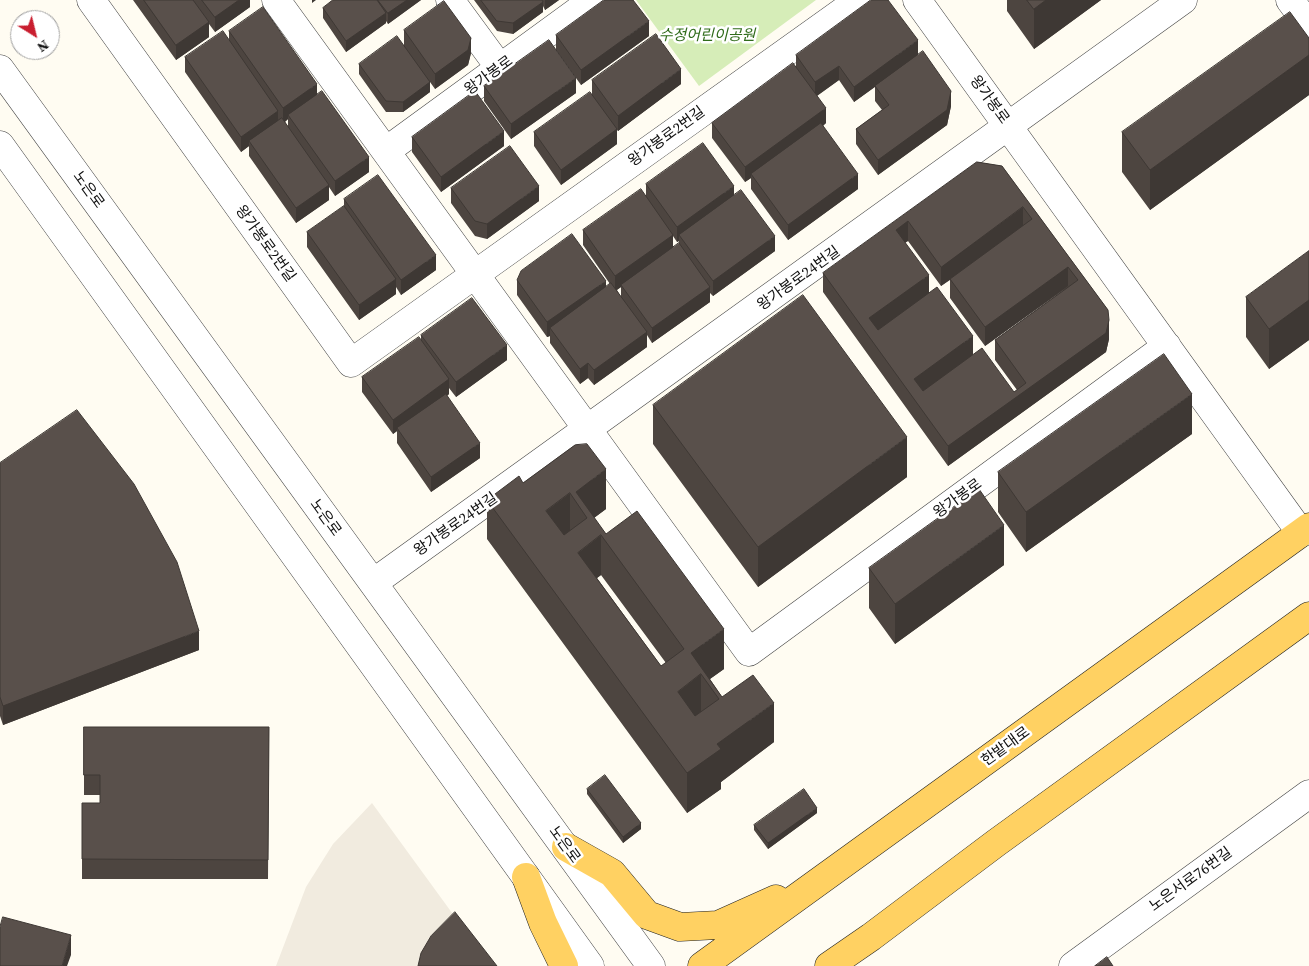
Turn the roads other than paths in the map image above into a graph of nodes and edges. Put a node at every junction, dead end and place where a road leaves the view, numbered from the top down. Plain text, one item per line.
1 (91, 0) edge
2 (276, 0) edge
3 (450, 0) edge
4 (593, 0) edge
5 (859, 0) edge
6 (917, 0) edge
7 (1183, 0) edge
8 (1290, 0) edge
9 (1309, 26) edge
10 (500, 68) junction
11 (0, 69) edge
12 (1009, 128) junction
13 (0, 145) edge
14 (386, 151) junction
15 (475, 275) junction
16 (1167, 346) junction
17 (588, 430) junction
18 (1305, 530) edge
19 (373, 584) junction
20 (1309, 616) edge
21 (1309, 794) edge
22 (566, 847) junction
23 (526, 877) junction
24 (822, 882) junction
25 (871, 937) junction
26 (564, 966) edge
27 (590, 966) edge
28 (651, 966) edge
29 (702, 966) edge
30 (829, 966) edge
31 (846, 966) edge
32 (1073, 966) edge

1 - 15 street, 왕가봉로2번길
2 - 14 street
3 - 10 street
4 - 10 street, 왕가봉로
5 - 15 street, 왕가봉로2번길
6 - 12 street, 왕가봉로
7 - 12 street, 왕가봉로24번길
8 - 9 street
10 - 14 street, 왕가봉로
11 - 19 street, 노은로
12 - 16 street, 왕가봉로
12 - 17 street, 왕가봉로24번길
13 - 23 street
14 - 15 street
15 - 17 street
16 - 17 street, 왕가봉로
16 - 18 street, 왕가봉로
17 - 19 street, 왕가봉로24번길
18 - 24 main road, 한밭대로
19 - 22 street, 노은로
20 - 25 main road
21 - 32 street, 노은서로76번길
22 - 24 main road
22 - 28 street, 노은로
23 - 26 main road
23 - 27 street
24 - 29 main road, 한밭대로
25 - 30 main road
25 - 31 main road

